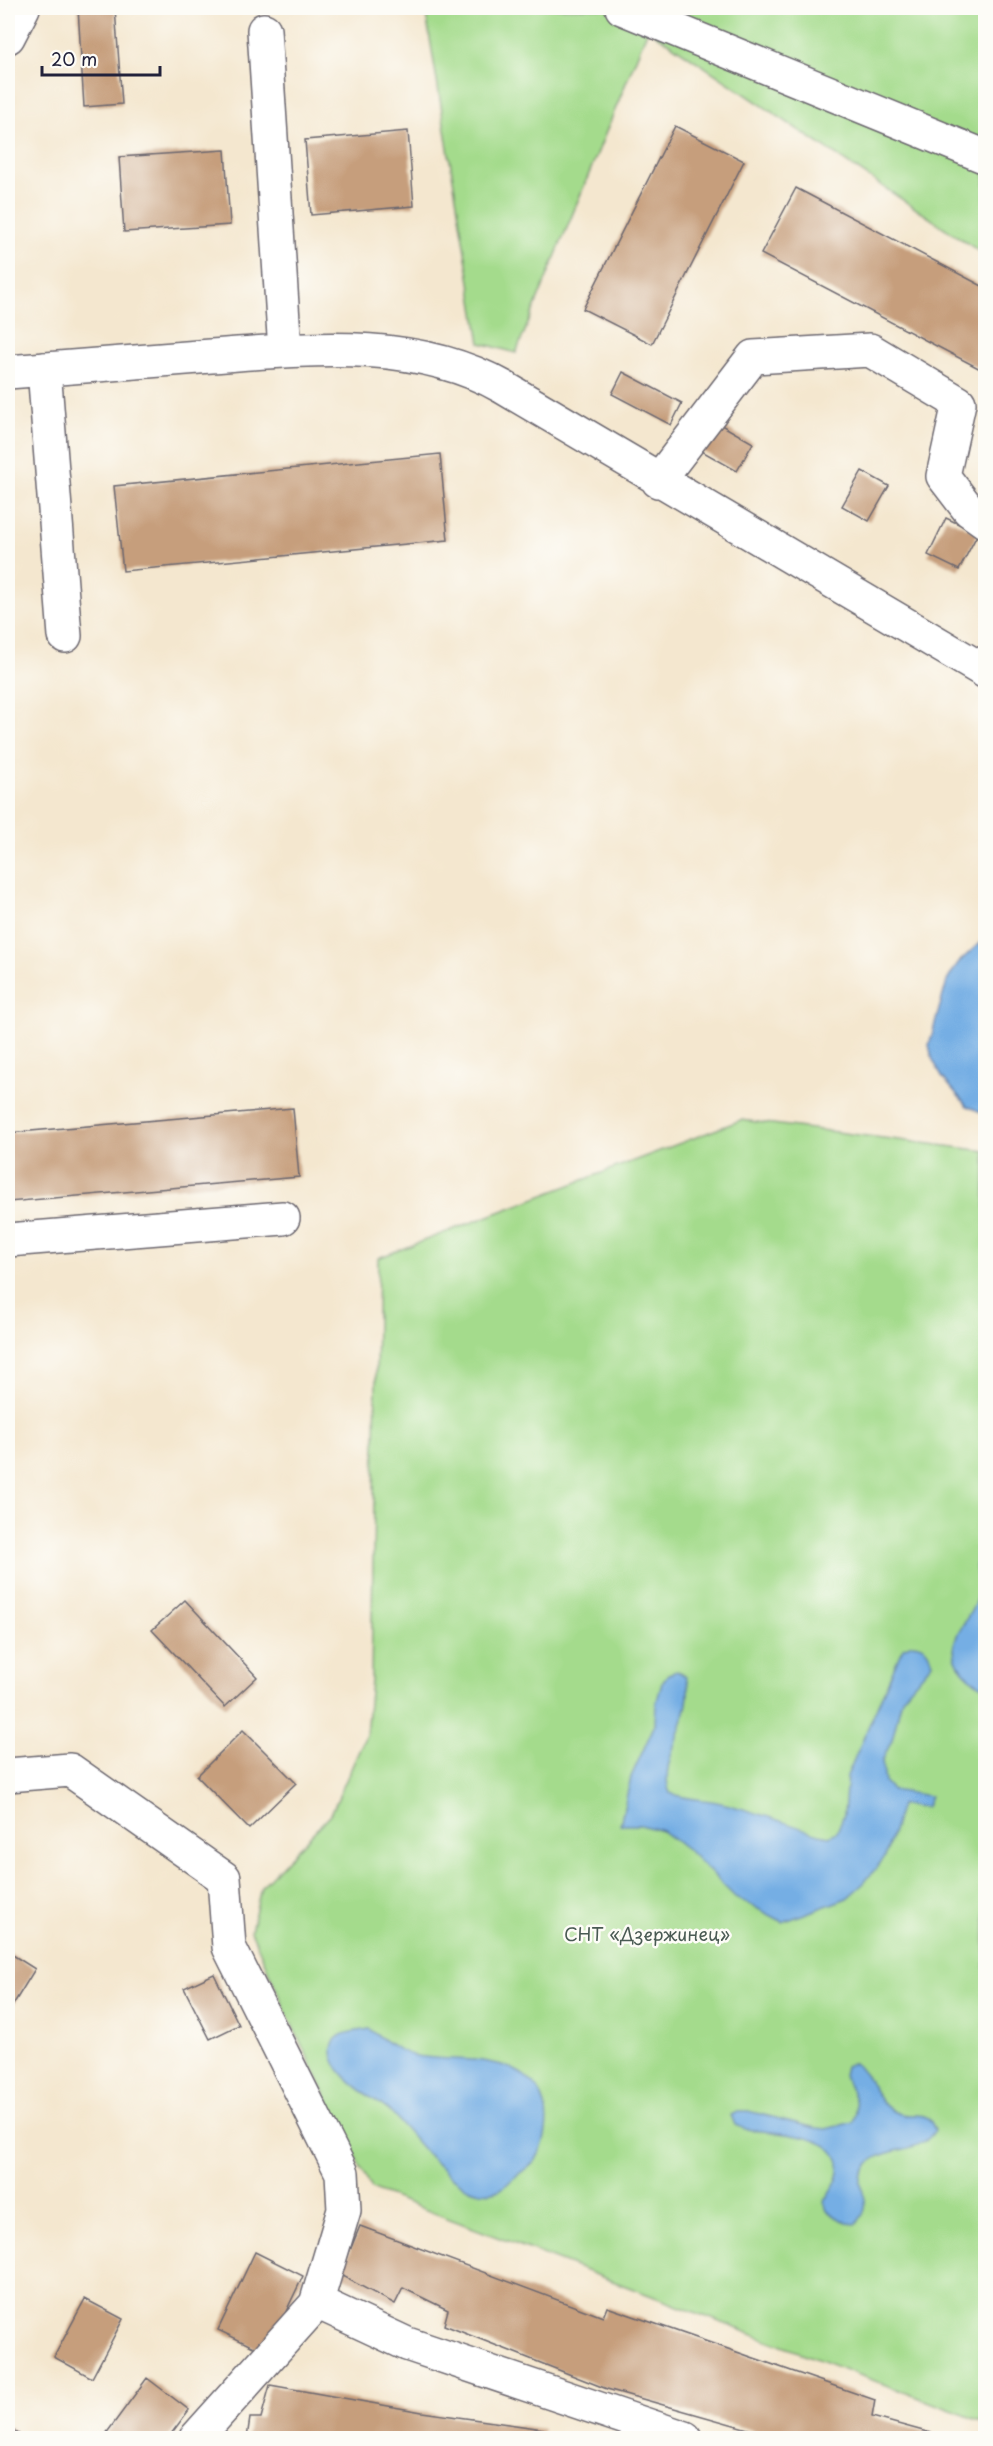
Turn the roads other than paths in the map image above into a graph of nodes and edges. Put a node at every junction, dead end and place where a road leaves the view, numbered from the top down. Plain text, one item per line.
1 (23, 8) edge
2 (622, 8) edge
3 (264, 30) dead end
4 (8, 37) edge
5 (986, 157) edge
6 (285, 351) junction
7 (44, 369) junction
8 (8, 372) edge
9 (658, 480) junction
10 (986, 522) edge
11 (64, 636) dead end
12 (986, 672) edge
13 (283, 1218) dead end
14 (8, 1240) edge
15 (8, 1775) edge
16 (317, 2302) junction
17 (196, 2439) edge
18 (685, 2439) edge

1 - 4 street
2 - 5 street
3 - 6 street
6 - 7 street
6 - 9 street
7 - 8 street
7 - 11 street
9 - 10 street
9 - 12 street
13 - 14 street
15 - 16 street
16 - 17 street
16 - 18 street

